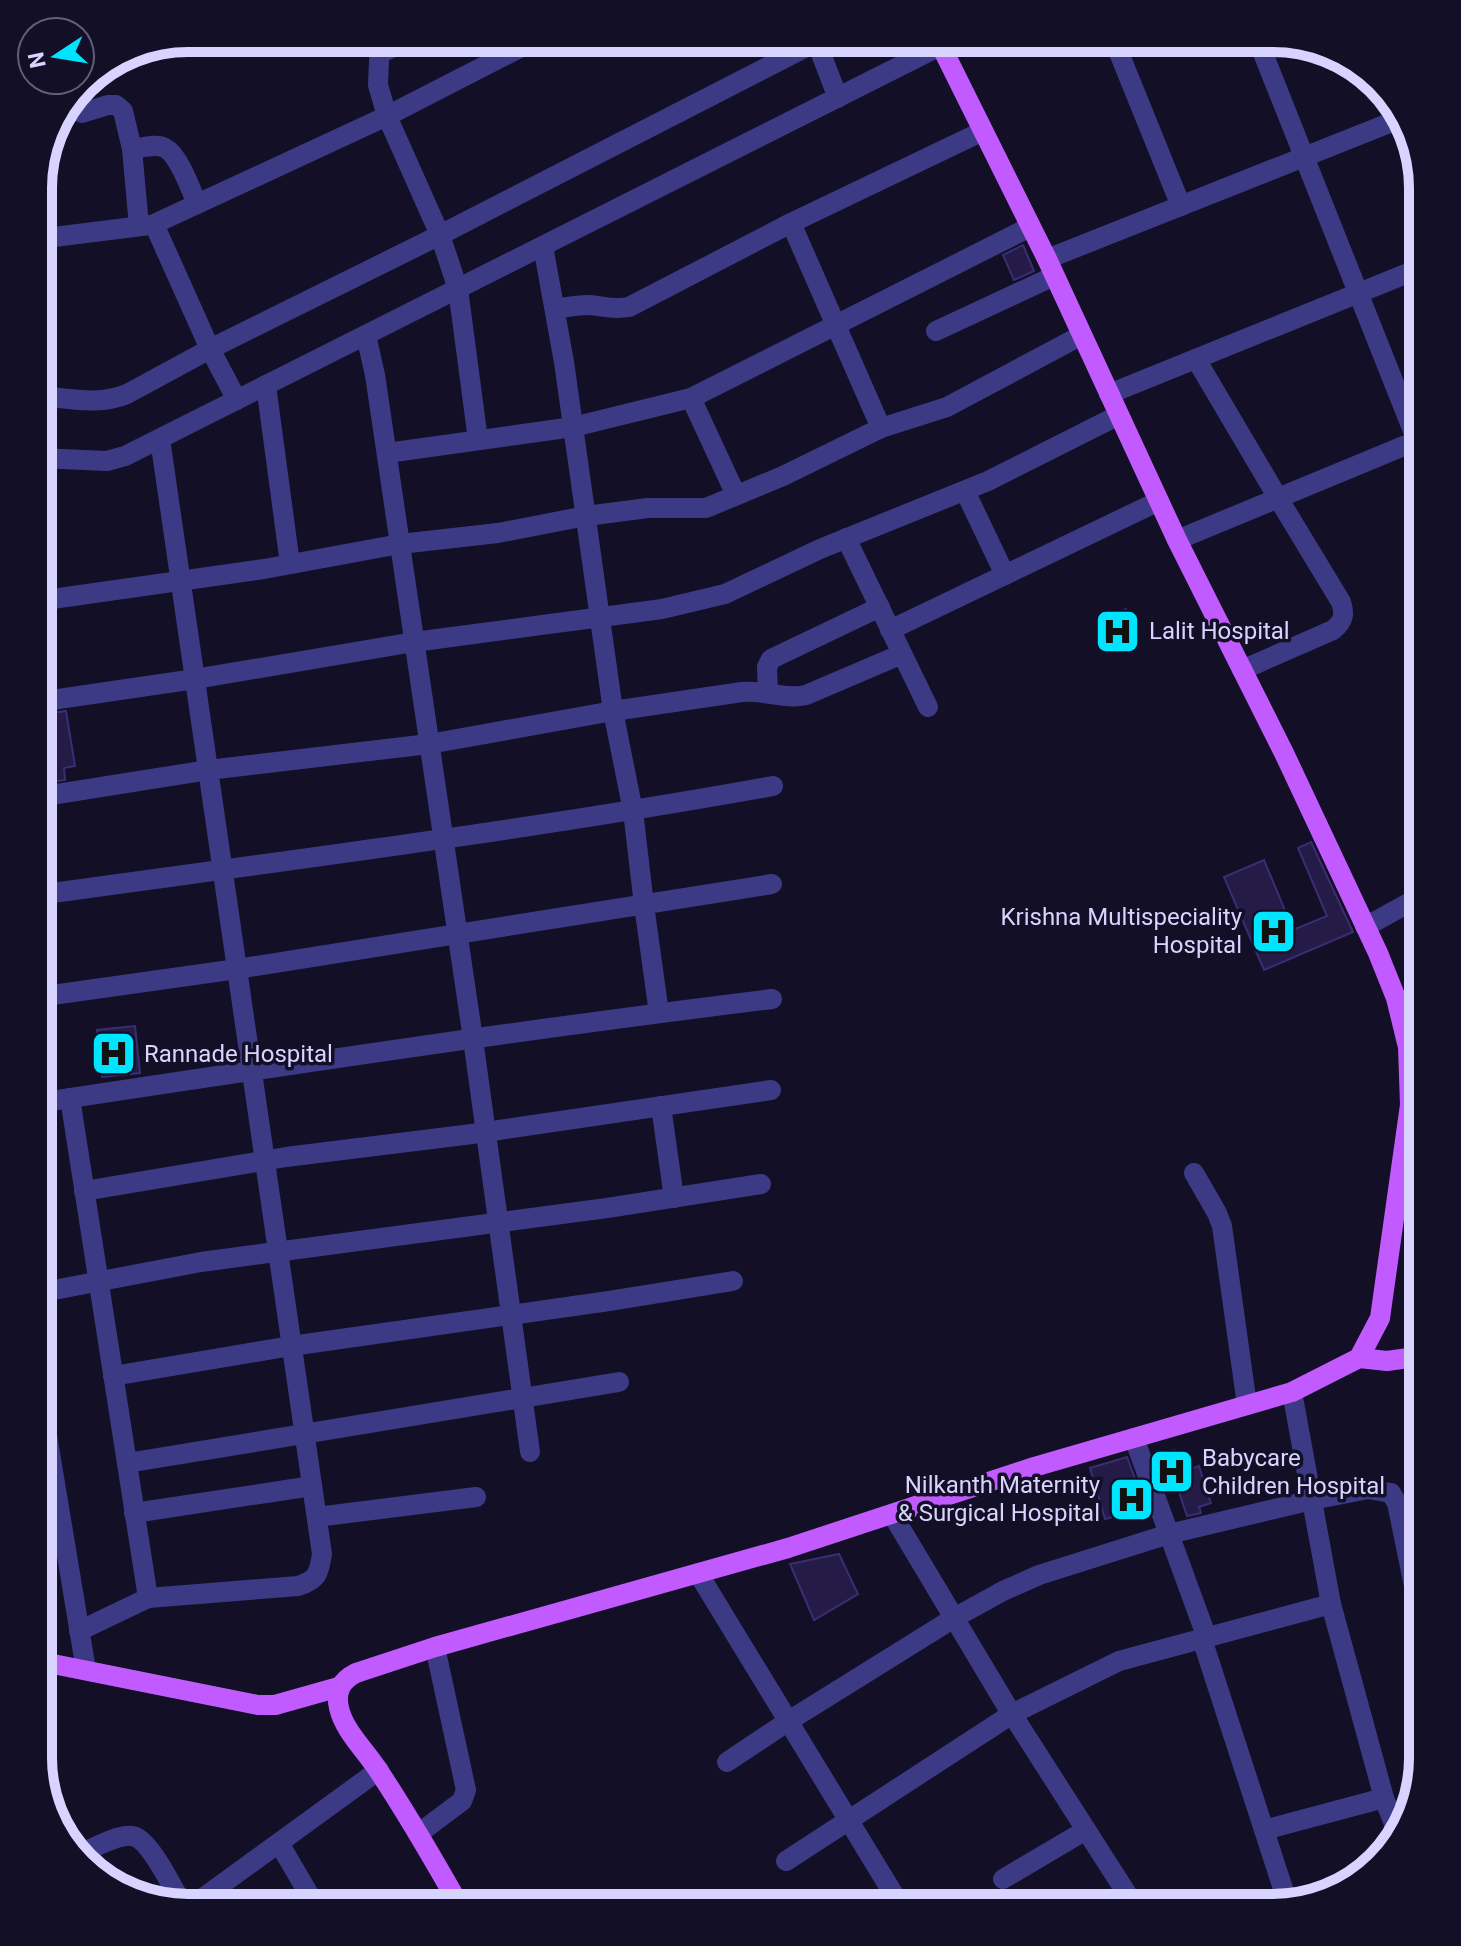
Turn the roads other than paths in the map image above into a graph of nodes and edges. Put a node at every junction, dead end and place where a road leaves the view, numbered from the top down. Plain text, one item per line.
1 (380, 52) edge
2 (512, 52) edge
3 (792, 52) edge
4 (820, 52) edge
5 (920, 52) edge
6 (943, 52) edge
7 (1119, 52) edge
8 (1263, 52) edge
9 (838, 98) junction
10 (76, 111) edge
11 (387, 116) junction
12 (1392, 122) edge
13 (983, 131) junction
14 (132, 149) junction
15 (1305, 157) junction
16 (197, 204) junction
17 (1181, 206) junction
18 (791, 223) junction
19 (147, 225) junction
20 (1030, 227) junction
21 (440, 235) junction
22 (52, 237) edge
23 (543, 246) junction
24 (1050, 268) junction
25 (1409, 273) edge
26 (458, 289) junction
27 (1358, 293) junction
28 (555, 309) junction
29 (835, 325) junction
30 (936, 331) dead end
31 (366, 335) junction
32 (1082, 335) junction
33 (210, 349) junction
34 (1196, 359) junction
35 (266, 385) junction
36 (1109, 394) junction
37 (52, 397) edge
38 (691, 398) junction
39 (237, 400) junction
40 (1409, 413) edge
41 (1119, 415) junction
42 (573, 427) junction
43 (881, 428) junction
44 (160, 439) junction
45 (478, 440) junction
46 (1409, 444) edge
47 (387, 453) junction
48 (52, 459) edge
49 (965, 491) junction
50 (736, 495) junction
51 (1278, 498) junction
52 (1159, 501) junction
53 (586, 516) junction
54 (846, 538) junction
55 (1177, 540) junction
56 (400, 544) junction
57 (290, 564) junction
58 (1005, 575) junction
59 (180, 580) junction
60 (52, 599) edge
61 (880, 607) junction
62 (600, 616) junction
63 (890, 630) junction
64 (414, 642) junction
65 (902, 654) junction
66 (1242, 670) junction
67 (195, 679) junction
68 (768, 693) junction
69 (52, 700) edge
70 (928, 707) dead end
71 (613, 711) junction
72 (429, 744) junction
73 (208, 770) junction
74 (773, 786) dead end
75 (52, 795) edge
76 (633, 811) junction
77 (443, 840) junction
78 (223, 869) junction
79 (772, 884) dead end
80 (52, 893) edge
81 (1409, 903) edge
82 (644, 905) junction
83 (1365, 927) junction
84 (457, 934) junction
85 (237, 969) junction
86 (52, 995) edge
87 (1396, 998) junction
88 (772, 999) dead end
89 (1409, 1011) edge
90 (659, 1013) junction
91 (473, 1039) junction
92 (252, 1071) junction
93 (1409, 1076) edge
94 (771, 1090) dead end
95 (70, 1098) junction
96 (52, 1101) edge
97 (661, 1106) junction
98 (1409, 1112) edge
99 (485, 1132) junction
100 (264, 1161) junction
101 (1194, 1173) dead end
102 (761, 1184) dead end
103 (84, 1191) junction
104 (674, 1198) junction
105 (499, 1222) junction
106 (276, 1251) junction
107 (733, 1281) dead end
108 (98, 1283) junction
109 (52, 1291) edge
110 (510, 1315) junction
111 (291, 1346) junction
112 (1359, 1358) junction
113 (1409, 1358) edge
114 (113, 1376) junction
115 (619, 1382) dead end
116 (1292, 1392) junction
117 (523, 1397) junction
118 (1247, 1405) junction
119 (303, 1435) junction
120 (1134, 1438) junction
121 (530, 1452) dead end
122 (127, 1463) junction
123 (52, 1466) edge
124 (312, 1486) junction
125 (476, 1497) dead end
126 (1312, 1500) junction
127 (134, 1513) junction
128 (892, 1514) junction
129 (317, 1517) junction
130 (1169, 1534) junction
131 (1409, 1562) edge
132 (698, 1573) junction
133 (148, 1598) junction
134 (1331, 1604) junction
135 (954, 1618) junction
136 (79, 1631) junction
137 (1204, 1638) junction
138 (435, 1647) junction
139 (52, 1664) edge
140 (86, 1670) junction
141 (339, 1687) junction
142 (1012, 1714) junction
143 (787, 1722) junction
144 (727, 1762) dead end
145 (379, 1770) junction
146 (1384, 1798) junction
147 (849, 1820) junction
148 (1393, 1821) edge
149 (1086, 1830) junction
150 (1264, 1830) junction
151 (418, 1834) junction
152 (279, 1843) junction
153 (88, 1850) edge
154 (786, 1861) dead end
155 (1003, 1879) dead end
156 (177, 1893) edge
157 (1285, 1893) edge
158 (206, 1894) edge
159 (309, 1894) edge
160 (453, 1894) edge
161 (894, 1894) edge
162 (1127, 1894) edge

1 - 11 street
2 - 11 street
3 - 21 street
4 - 9 street
5 - 9 street
6 - 13 main road
7 - 17 street
8 - 15 street
9 - 23 street
10 - 14 street
11 - 16 street
11 - 21 street
12 - 15 street
13 - 18 street
13 - 20 main road
14 - 16 street
14 - 19 street
15 - 17 street
15 - 27 street
16 - 19 street
17 - 24 street
18 - 28 street
18 - 29 street
19 - 22 street
19 - 33 street
20 - 24 main road
20 - 29 street
21 - 26 street
21 - 33 street
23 - 26 street
23 - 28 street
24 - 30 street
24 - 32 main road
25 - 27 street
26 - 31 street
26 - 45 street
27 - 34 street
27 - 40 street
28 - 42 street
29 - 38 street
29 - 43 street
31 - 35 street
31 - 47 street
32 - 36 main road
32 - 43 street
33 - 37 street
33 - 39 street
34 - 36 street
34 - 51 street
35 - 39 street
35 - 57 street
36 - 41 main road
38 - 42 street
38 - 50 street
39 - 44 street
41 - 49 street
41 - 52 main road
42 - 45 street
42 - 53 street
43 - 50 street
44 - 48 street
44 - 59 street
45 - 47 street
46 - 51 street
47 - 56 street
49 - 54 street
49 - 58 street
50 - 53 street
51 - 55 street
51 - 66 street
52 - 55 main road
52 - 58 street
53 - 56 street
53 - 62 street
54 - 61 street
54 - 62 street
55 - 66 main road
56 - 57 street
56 - 64 street
57 - 59 street
58 - 63 street
59 - 60 street
59 - 67 street
61 - 63 street
61 - 68 street
62 - 64 street
62 - 71 street
63 - 65 street
64 - 67 street
64 - 72 street
65 - 68 street
65 - 70 street
66 - 83 main road
67 - 69 street
67 - 73 street
68 - 71 street
71 - 72 street
71 - 76 street
72 - 73 street
72 - 77 street
73 - 75 street
73 - 78 street
74 - 76 street
76 - 77 street
76 - 82 street
77 - 78 street
77 - 84 street
78 - 80 street
78 - 85 street
79 - 82 street
81 - 83 street
82 - 84 street
82 - 90 street
83 - 87 main road
84 - 85 street
84 - 91 street
85 - 86 street
85 - 92 street
87 - 89 main road
87 - 93 main road
88 - 90 street
90 - 91 street
91 - 92 street
91 - 99 street
92 - 95 street
92 - 100 street
94 - 97 street
95 - 96 street
95 - 103 street
97 - 99 street
97 - 104 street
98 - 112 main road
99 - 100 street
99 - 105 street
100 - 103 street
100 - 106 street
101 - 118 street
102 - 104 street
103 - 108 street
104 - 105 street
105 - 106 street
105 - 110 street
106 - 108 street
106 - 111 street
107 - 110 street
108 - 109 street
108 - 114 street
110 - 111 street
110 - 117 street
111 - 114 street
111 - 119 street
112 - 113 main road
112 - 116 main road
114 - 122 street
115 - 117 street
116 - 118 main road
116 - 126 street
117 - 119 street
117 - 121 street
118 - 120 main road
119 - 122 street
119 - 124 street
120 - 128 main road
120 - 130 street
122 - 127 street
123 - 136 street
124 - 127 street
124 - 129 street
125 - 129 street
126 - 130 street
126 - 131 street
126 - 134 street
127 - 133 street
128 - 132 main road
128 - 135 street
129 - 133 street
130 - 135 street
130 - 137 street
132 - 138 main road
132 - 143 street
133 - 136 street
134 - 137 street
134 - 146 street
135 - 142 street
135 - 143 street
136 - 140 street
137 - 142 street
137 - 150 street
138 - 141 main road
138 - 151 street
139 - 140 main road
140 - 141 main road
141 - 145 main road
142 - 147 street
142 - 149 street
143 - 144 street
143 - 147 street
145 - 151 main road
145 - 152 street
146 - 148 street
146 - 150 street
147 - 154 street
147 - 161 street
149 - 155 street
149 - 162 street
150 - 157 street
151 - 160 main road
152 - 158 street
152 - 159 street
153 - 156 street

